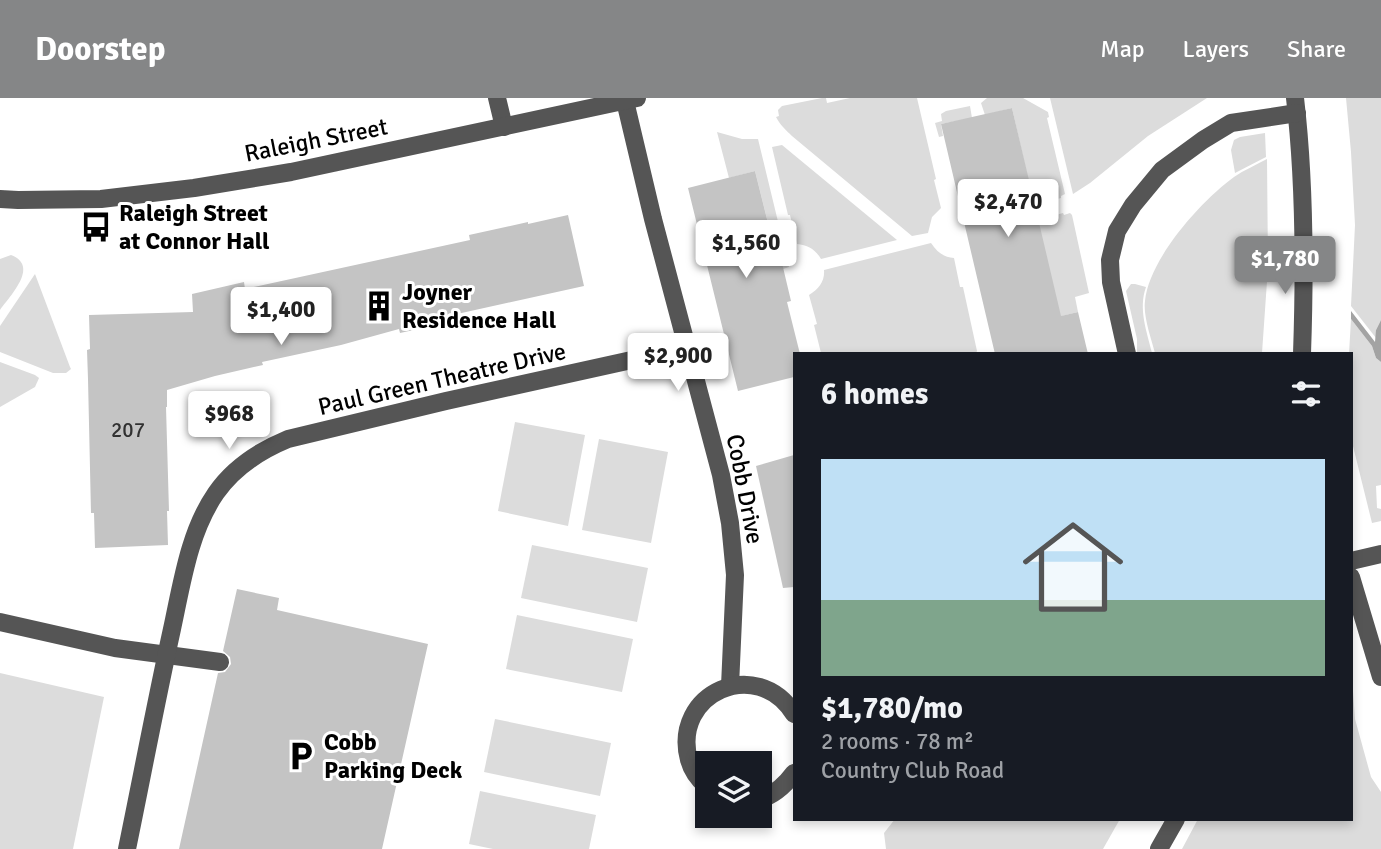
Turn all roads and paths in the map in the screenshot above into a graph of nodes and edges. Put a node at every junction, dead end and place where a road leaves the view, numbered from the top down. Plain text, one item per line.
1 (497, 98) edge
2 (631, 99) edge
3 (1296, 106) edge
4 (504, 127) junction
5 (0, 199) edge
6 (686, 348) junction
7 (1127, 352) edge
8 (1302, 352) edge
9 (1381, 554) edge
10 (1353, 561) edge
11 (1353, 584) edge
12 (0, 622) edge
13 (166, 656) junction
14 (220, 663) dead end
15 (1381, 677) edge
16 (730, 686) junction
17 (793, 712) edge
18 (695, 773) edge
19 (793, 773) edge
20 (772, 793) edge
21 (1175, 821) edge
22 (127, 849) edge
23 (1159, 849) edge

1 - 4 street
2 - 4 street, Raleigh Street
2 - 6 street, Cobb Drive
3 - 7 street
3 - 8 street
4 - 5 street, Raleigh Street
6 - 13 street, Paul Green Theatre Drive
6 - 16 street, Cobb Drive
9 - 10 street
11 - 15 street
12 - 13 street
13 - 14 street
13 - 22 street, Paul Green Theatre Drive
16 - 17 street
16 - 18 street
19 - 20 street
21 - 23 street

